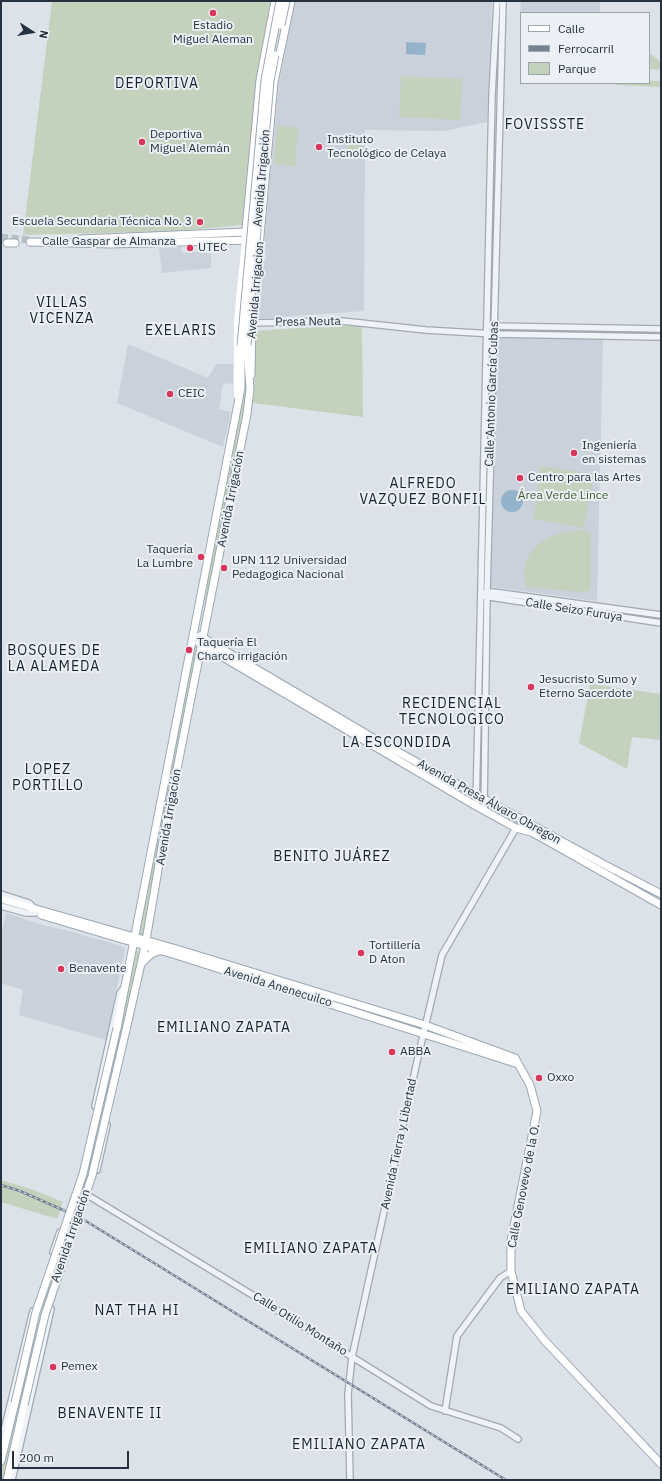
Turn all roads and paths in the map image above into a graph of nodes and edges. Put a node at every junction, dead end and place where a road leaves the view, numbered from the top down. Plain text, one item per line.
1 (286, 1) edge
2 (291, 1) edge
3 (496, 1) edge
4 (503, 1) edge
5 (276, 2) edge
6 (289, 12) junction
7 (492, 95) junction
8 (499, 95) junction
9 (253, 155) junction
10 (268, 156) junction
11 (251, 179) junction
12 (266, 182) junction
13 (246, 232) junction
14 (245, 240) junction
15 (260, 240) junction
16 (244, 256) junction
17 (258, 262) junction
18 (252, 324) junction
19 (487, 326) junction
20 (494, 326) junction
21 (661, 329) edge
22 (487, 334) junction
23 (494, 334) junction
24 (661, 337) edge
25 (244, 346) junction
26 (250, 389) junction
27 (236, 416) junction
28 (484, 595) junction
29 (661, 614) edge
30 (661, 622) edge
31 (194, 637) junction
32 (203, 642) junction
33 (212, 651) junction
34 (199, 659) junction
35 (476, 795) junction
36 (484, 800) junction
37 (476, 806) junction
38 (484, 810) junction
39 (516, 828) junction
40 (1, 894) edge
41 (661, 894) edge
42 (1, 898) edge
43 (1, 902) edge
44 (661, 905) edge
45 (1, 906) edge
46 (21, 906) junction
47 (36, 911) junction
48 (138, 924) junction
49 (148, 927) junction
50 (122, 936) junction
51 (135, 940) junction
52 (145, 943) junction
53 (161, 948) junction
54 (131, 957) junction
55 (141, 965) junction
56 (124, 989) junction
57 (136, 993) junction
58 (424, 1029) junction
59 (515, 1058) joint
60 (520, 1065) junction
61 (85, 1153) junction
62 (100, 1158) junction
63 (88, 1196) junction
64 (71, 1201) junction
65 (84, 1208) junction
66 (511, 1270) junction
67 (37, 1299) junction
68 (52, 1304) junction
69 (352, 1356) junction
70 (446, 1411) junction
71 (518, 1439) dead end
72 (1, 1443) edge
73 (1, 1461) edge
74 (661, 1464) edge
75 (7, 1480) edge
76 (12, 1480) edge
77 (350, 1480) edge

1 - 25 main road, Avenida Irrigación, bridge
2 - 6 main road, Avenida Irrigacion
3 - 7 street, Calle Antonio García Cubas
4 - 8 street, Calle Antonio García Cubas
5 - 6 street
5 - 9 main road
5 - 25 main road, Avenida Irrigación, bridge
6 - 10 main road, Avenida Irrigacion
7 - 8 street
7 - 19 street, Calle Antonio García Cubas
8 - 20 street, Calle Antonio García Cubas
9 - 10 street
9 - 11 main road
10 - 12 main road, Avenida Irrigacion
11 - 12 main road
11 - 13 main road, Avenida Irrigacion
12 - 15 main road, Avenida Irrigacion
13 - 14 main road, Avenida Irrigacion
13 - 14 main road, Calle Gaspar de Almanza
14 - 15 main road, Calle Gaspar de Almanza
14 - 16 main road, Avenida Irrigacion
15 - 17 main road, Avenida Irrigacion
16 - 17 street
16 - 27 main road, Avenida Irrigacion
17 - 18 main road, Avenida Irrigacion
18 - 22 street, Presa Neuta
18 - 26 main road, Avenida Irrigacion
19 - 20 street
19 - 22 street, Calle Antonio García Cubas
20 - 21 street
20 - 23 street, Calle Antonio García Cubas
22 - 23 street, Presa Neuta
22 - 28 street, Calle Antonio García Cubas
23 - 24 street, Presa Neuta
23 - 28 street, Calle Antonio García Cubas
25 - 26 main road, Avenida Irrigación
25 - 27 main road, Avenida Irrigación
26 - 32 main road, Avenida Irrigación
27 - 31 main road, Avenida Irrigación
28 - 29 street, Calle Seizo Furuya
28 - 30 street, Calle Seizo Furuya
28 - 35 street, Calle Antonio García Cubas
28 - 36 street, Calle Antonio García Cubas
31 - 32 main road
31 - 48 main road, Avenida Irrigación
32 - 33 main road, Avenida Presa Álvaro Obregon
32 - 34 main road, Avenida Irrigación
32 - 35 main road, Avenida Presa Álvaro Obregon
33 - 34 main road
33 - 37 main road, Avenida Presa Álvaro Obregon
34 - 49 main road, Avenida Irrigación
35 - 36 main road, Avenida Presa Álvaro Obregon
35 - 37 street, Calle Antonio García Cubas
36 - 38 street, Calle Antonio García Cubas
36 - 41 main road, Avenida Presa Álvaro Obregon
37 - 38 main road, Avenida Presa Álvaro Obregon
38 - 39 main road, Avenida Presa Álvaro Obregon
39 - 44 main road, Avenida Presa Álvaro Obregon
39 - 58 street, Avenida Tierra y Libertad
40 - 47 street, Avenida Anenecuilco
42 - 46 main road, Avenida Anenecuilco
43 - 46 street, Avenida Anenecuilco
45 - 47 street, Avenida Anenecuilco
46 - 47 main road, Avenida Anenecuilco
47 - 50 main road, Avenida Anenecuilco
48 - 50 main road
48 - 51 main road, Avenida Irrigación
49 - 52 main road, Avenida Irrigación
49 - 53 main road
50 - 51 main road, Avenida Anenecuilco
50 - 54 main road
51 - 52 main road, Avenida Anenecuilco
51 - 54 main road, Avenida Irrigación
52 - 53 main road, Avenida Anenecuilco
52 - 55 main road, Avenida Irrigación
53 - 55 main road
53 - 58 main road, Avenida Anenecuilco
54 - 56 main road, Avenida Irrigación
55 - 57 main road, Avenida Irrigación
56 - 61 street, Avenida Irrigación
56 - 73 main road, Avenida Irrigación, bridge
57 - 62 street, Avenida Irrigación
57 - 75 main road, Avenida Irrigación, bridge
58 - 59 main road, Avenida Anenecuilco
58 - 60 main road, Avenida Anenecuilco
58 - 69 street, Avenida Tierra y Libertad
59 - 60 main road, Calle Genovevo de la O.
60 - 66 main road, Calle Genovevo de la O.
61 - 62 street
61 - 64 street, Avenida Irrigación
62 - 63 street, Avenida Irrigación
63 - 65 street, Avenida Irrigación
63 - 69 street, Calle Otilio Montaño
64 - 65 street
64 - 67 street, Avenida Irrigación
65 - 68 street, Avenida Irrigación
66 - 70 street
66 - 74 main road, Calle Genovevo de la O.
67 - 68 street
67 - 72 street, Avenida Irrigación
68 - 76 street, Avenida Irrigación
69 - 70 street, Calle Otilio Montaño
69 - 77 street, Avenida Tierra y Libertad
70 - 71 street, Calle Otilio Montaño

